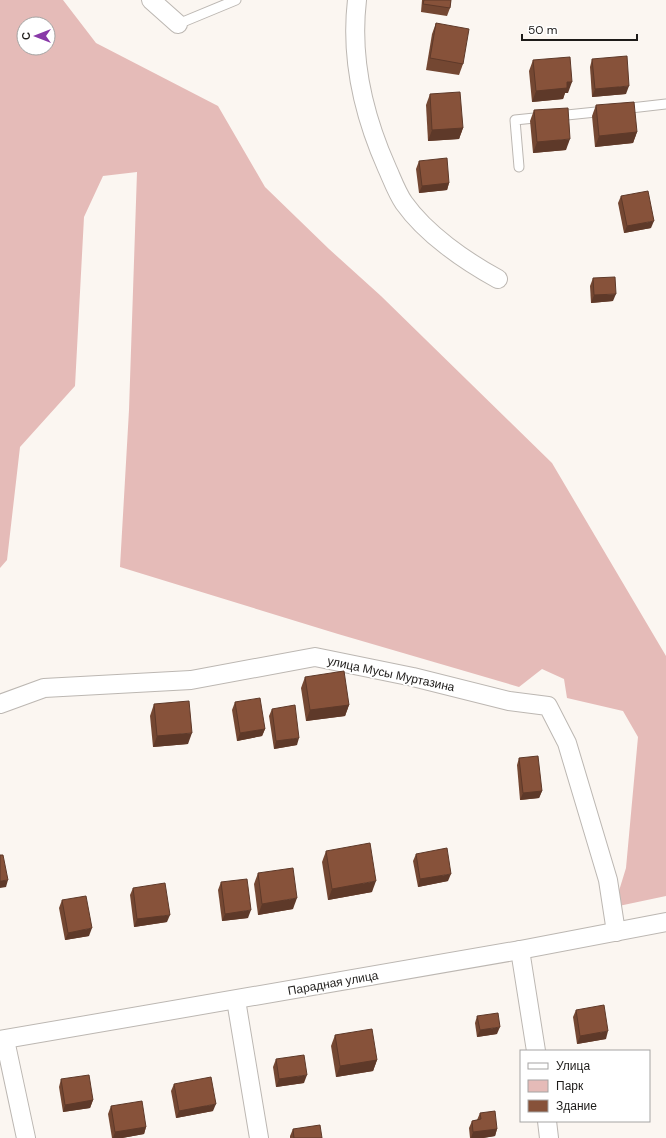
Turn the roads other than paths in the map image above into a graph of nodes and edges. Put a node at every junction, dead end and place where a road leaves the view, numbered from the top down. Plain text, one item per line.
1 (151, 0) edge
2 (236, 0) edge
3 (357, 0) edge
4 (178, 24) joint
5 (666, 104) edge
6 (519, 167) dead end
7 (498, 279) dead end
8 (0, 704) edge
9 (666, 922) edge
10 (616, 932) junction
11 (520, 950) junction
12 (236, 1000) junction
13 (2, 1040) edge
14 (536, 1050) edge
15 (547, 1122) edge
16 (26, 1138) edge
17 (259, 1138) edge
18 (549, 1138) edge

1 - 4 street
2 - 4 lane
3 - 7 street
5 - 6 lane
8 - 10 street, улица Мусы Муртазина
9 - 10 street, Парадная улица
10 - 11 street, Парадная улица
11 - 12 street, Парадная улица
11 - 14 street
12 - 13 street, Парадная улица
12 - 17 street
13 - 16 street
15 - 18 street

